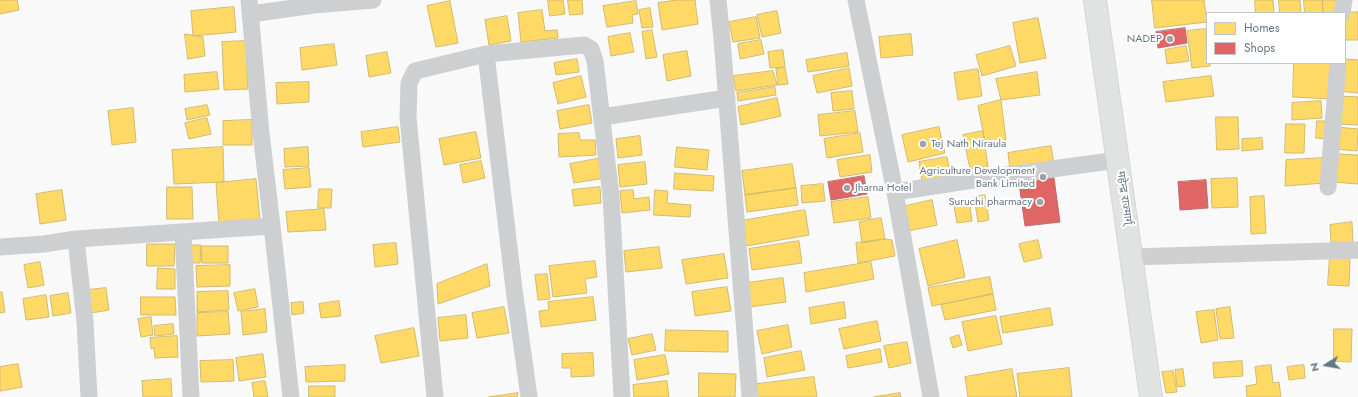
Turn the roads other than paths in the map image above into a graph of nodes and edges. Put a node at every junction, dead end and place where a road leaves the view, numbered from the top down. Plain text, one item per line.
1 (373, 0) edge
2 (718, 0) edge
3 (856, 0) edge
4 (1096, 0) edge
5 (1344, 0) edge
6 (250, 7) edge
7 (1342, 12) edge
8 (486, 54) junction
9 (1338, 64) edge
10 (727, 98) junction
11 (602, 117) junction
12 (1118, 160) junction
13 (1328, 187) dead end
14 (895, 192) junction
15 (272, 226) junction
16 (183, 232) junction
17 (76, 239) junction
18 (0, 247) edge
19 (1358, 250) edge
20 (1132, 257) junction
21 (89, 397) edge
22 (191, 397) edge
23 (291, 397) edge
24 (435, 397) edge
25 (529, 397) edge
26 (622, 397) edge
27 (750, 397) edge
28 (931, 397) edge
29 (1151, 397) edge

1 - 6 street
2 - 10 street
3 - 14 street
4 - 12 highway, महेन्द्र राज्मार्ग्
5 - 7 street
6 - 15 street
8 - 11 street
8 - 24 street
8 - 25 street
9 - 13 street
10 - 11 street
10 - 27 street
11 - 26 street
12 - 14 street
12 - 20 highway, महेन्द्र राज्मार्ग्
14 - 28 street
15 - 16 street
15 - 23 street
16 - 17 street
16 - 22 street
17 - 18 street
17 - 21 street
19 - 20 street
20 - 29 highway, महेन्द्र राज्मार्ग्

